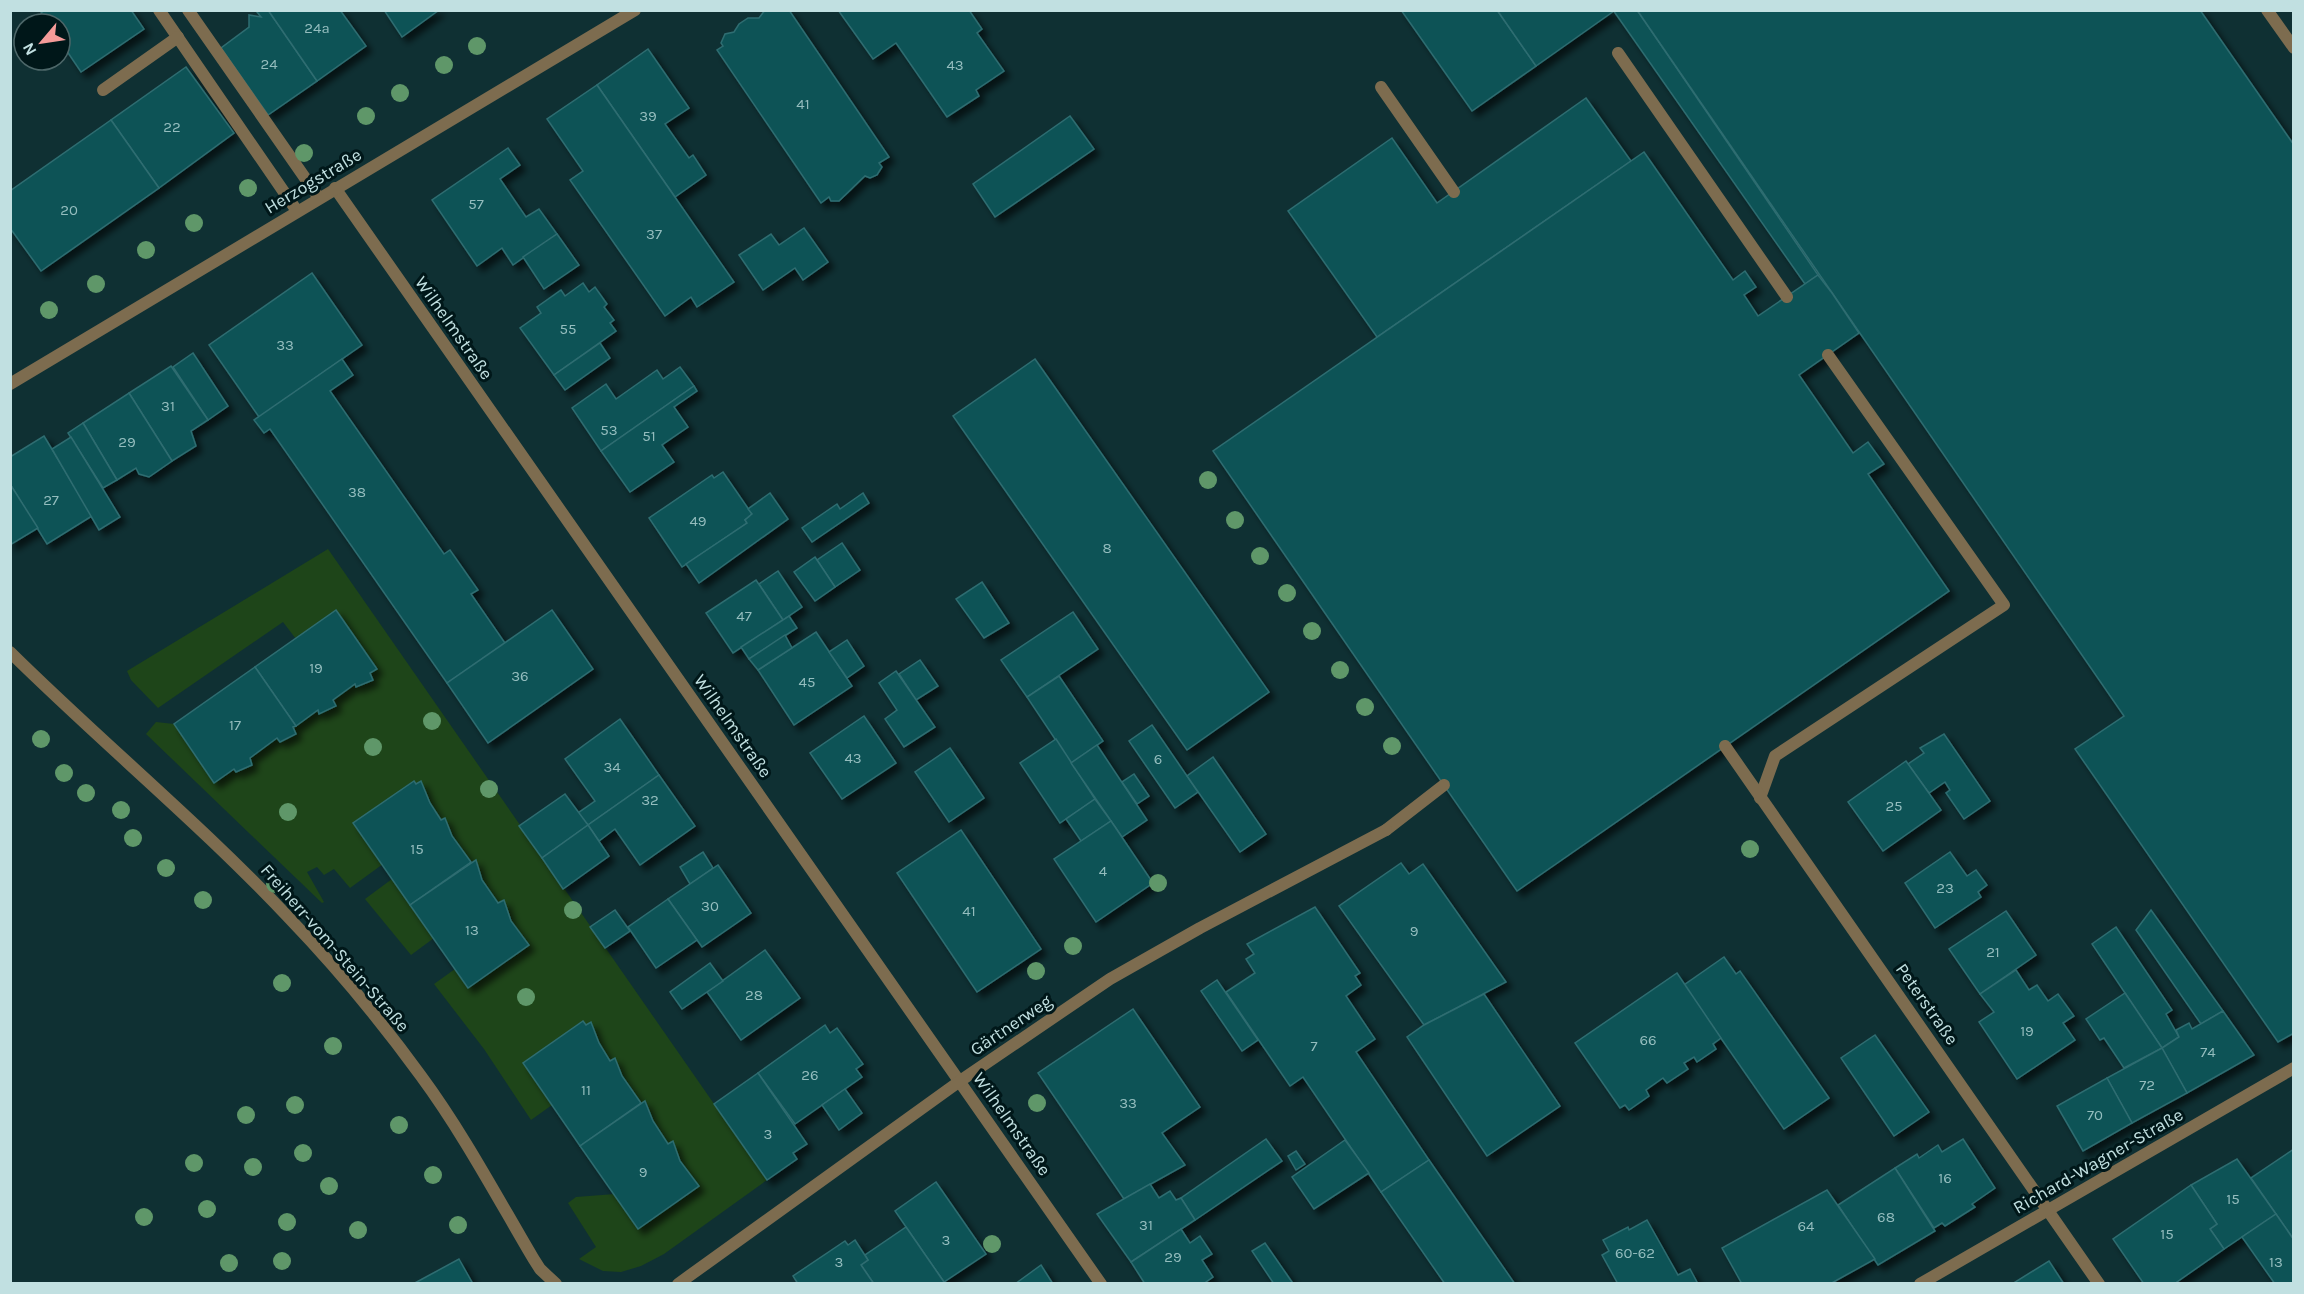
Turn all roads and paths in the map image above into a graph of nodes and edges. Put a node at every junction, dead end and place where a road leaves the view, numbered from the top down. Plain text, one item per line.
1 (159, 10) edge
2 (188, 10) edge
3 (635, 10) edge
4 (2267, 10) edge
5 (178, 37) junction
6 (2294, 48) edge
7 (1618, 53) dead end
8 (1381, 87) dead end
9 (103, 90) dead end
10 (335, 188) junction
11 (1454, 192) dead end
12 (319, 198) junction
13 (297, 211) junction
14 (1787, 297) dead end
15 (1828, 355) dead end
16 (10, 384) edge
17 (10, 652) edge
18 (1725, 746) dead end
19 (1444, 785) dead end
20 (1760, 798) junction
21 (2294, 1068) edge
22 (960, 1081) junction
23 (2049, 1211) junction
24 (556, 1284) edge
25 (678, 1284) edge
26 (1101, 1284) edge
27 (1920, 1284) edge
28 (2099, 1284) edge

1 - 5 street
2 - 12 street
3 - 10 street, Herzogstraße
4 - 6 street
5 - 9 street
5 - 13 street
7 - 14 street
8 - 11 street
10 - 12 street, Herzogstraße
10 - 22 street, Wilhelmstraße
12 - 13 street, Herzogstraße
13 - 16 street, Herzogstraße
15 - 20 street
17 - 24 street, Freiherr-vom-Stein-Straße
18 - 20 street, Peterstraße
19 - 22 street, Gärtnerweg
20 - 23 street, Peterstraße
21 - 23 street, Richard-Wagner-Straße
22 - 25 street, Gärtnerweg
22 - 26 street, Wilhelmstraße
23 - 27 street, Richard-Wagner-Straße
23 - 28 street, Peterstraße

